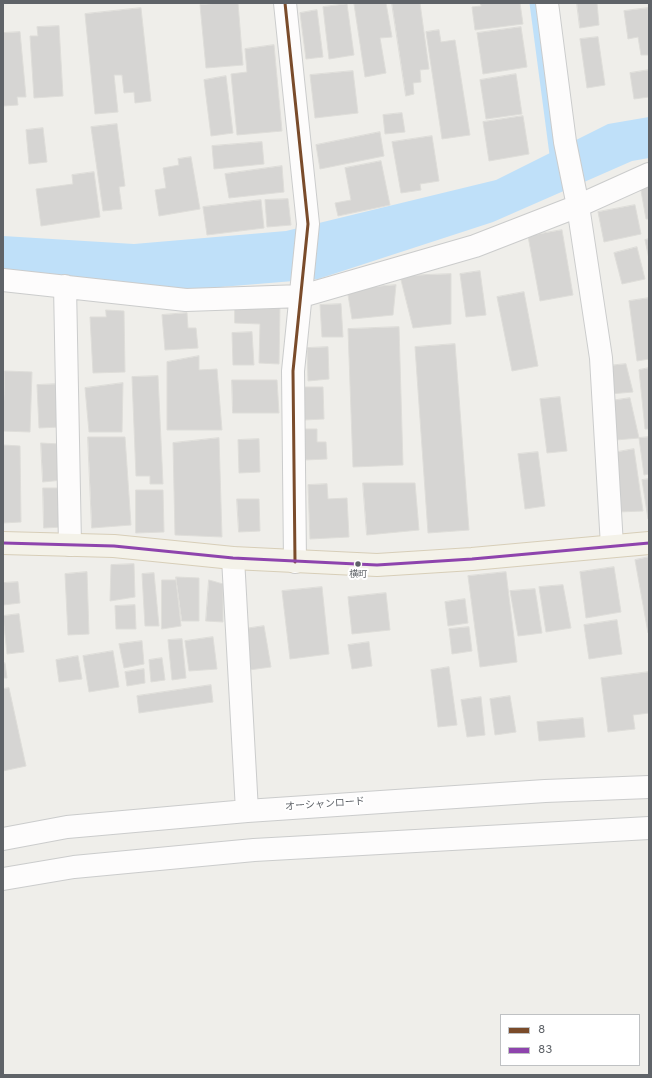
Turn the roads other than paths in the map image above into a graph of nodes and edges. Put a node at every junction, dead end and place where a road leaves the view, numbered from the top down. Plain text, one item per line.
1 (284, 3) edge
2 (547, 3) edge
3 (649, 174) edge
4 (578, 206) junction
5 (3, 280) edge
6 (65, 286) junction
7 (302, 296) junction
8 (3, 543) edge
9 (649, 543) edge
10 (70, 545) junction
11 (612, 546) junction
12 (233, 558) junction
13 (295, 562) junction
14 (649, 787) edge
15 (247, 810) junction
16 (649, 828) edge
17 (3, 840) edge
18 (3, 879) edge

1 - 7 street
2 - 4 street
3 - 4 street
4 - 7 street
4 - 11 street
5 - 6 street
6 - 7 street
6 - 10 street
7 - 13 street
8 - 10 main road
9 - 11 main road
10 - 12 main road
11 - 13 main road
12 - 13 main road
12 - 15 street
14 - 15 street, オーシャンロード
15 - 17 street, オーシャンロード
16 - 18 street

